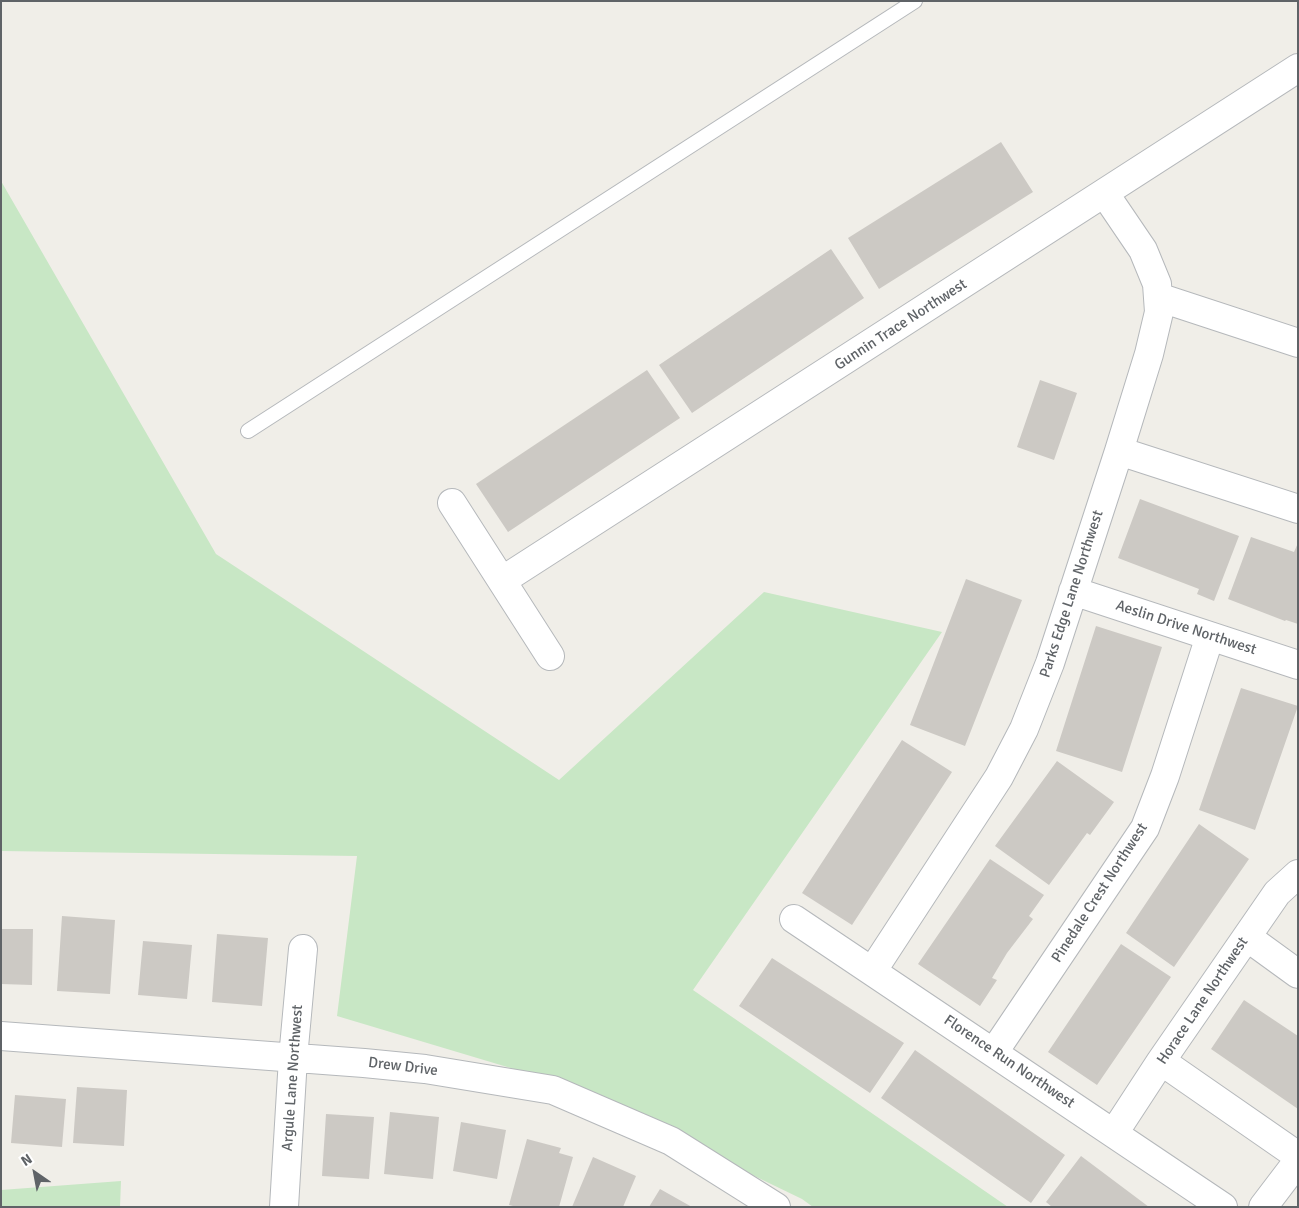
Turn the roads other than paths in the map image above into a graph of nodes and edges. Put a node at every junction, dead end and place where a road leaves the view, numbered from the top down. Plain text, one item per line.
1 (915, 1) edge
2 (1298, 68) edge
3 (1105, 194) junction
4 (1158, 296) junction
5 (1298, 343) edge
6 (248, 431) dead end
7 (1119, 451) junction
8 (452, 503) dead end
9 (1298, 509) edge
10 (503, 580) junction
11 (1074, 591) junction
12 (1210, 636) junction
13 (550, 656) dead end
14 (1298, 665) edge
15 (1298, 874) edge
16 (794, 919) dead end
17 (1247, 937) junction
18 (303, 949) dead end
19 (873, 970) junction
20 (1298, 974) edge
21 (1, 1036) edge
22 (994, 1052) junction
23 (293, 1058) junction
24 (1161, 1061) junction
25 (1114, 1133) junction
26 (1298, 1156) edge
27 (1298, 1161) edge
28 (284, 1207) edge
29 (776, 1207) edge
30 (1223, 1207) edge
31 (1264, 1207) edge

1 - 6 lane
2 - 3 street, Gunnin Trace Northwest
3 - 4 street, Parks Edge Lane Northwest
3 - 10 street, Gunnin Trace Northwest
4 - 5 street
4 - 7 street, Parks Edge Lane Northwest
7 - 9 street
7 - 11 street, Parks Edge Lane Northwest
8 - 10 street
10 - 13 street
11 - 12 street, Aeslin Drive Northwest
11 - 19 street, Parks Edge Lane Northwest
12 - 14 street, Aeslin Drive Northwest
12 - 22 street, Pinedale Crest Northwest
15 - 17 street, Horace Lane Northwest
16 - 19 street, Florence Run Northwest
17 - 20 street
17 - 24 street, Horace Lane Northwest
18 - 23 street, Argule Lane Northwest
19 - 22 street, Florence Run Northwest
21 - 23 street, Drew Drive
22 - 25 street, Florence Run Northwest
23 - 28 street, Argule Lane Northwest
23 - 29 street, Drew Drive
24 - 25 street, Horace Lane Northwest
24 - 26 street
25 - 30 street, Florence Run Northwest
27 - 31 street

